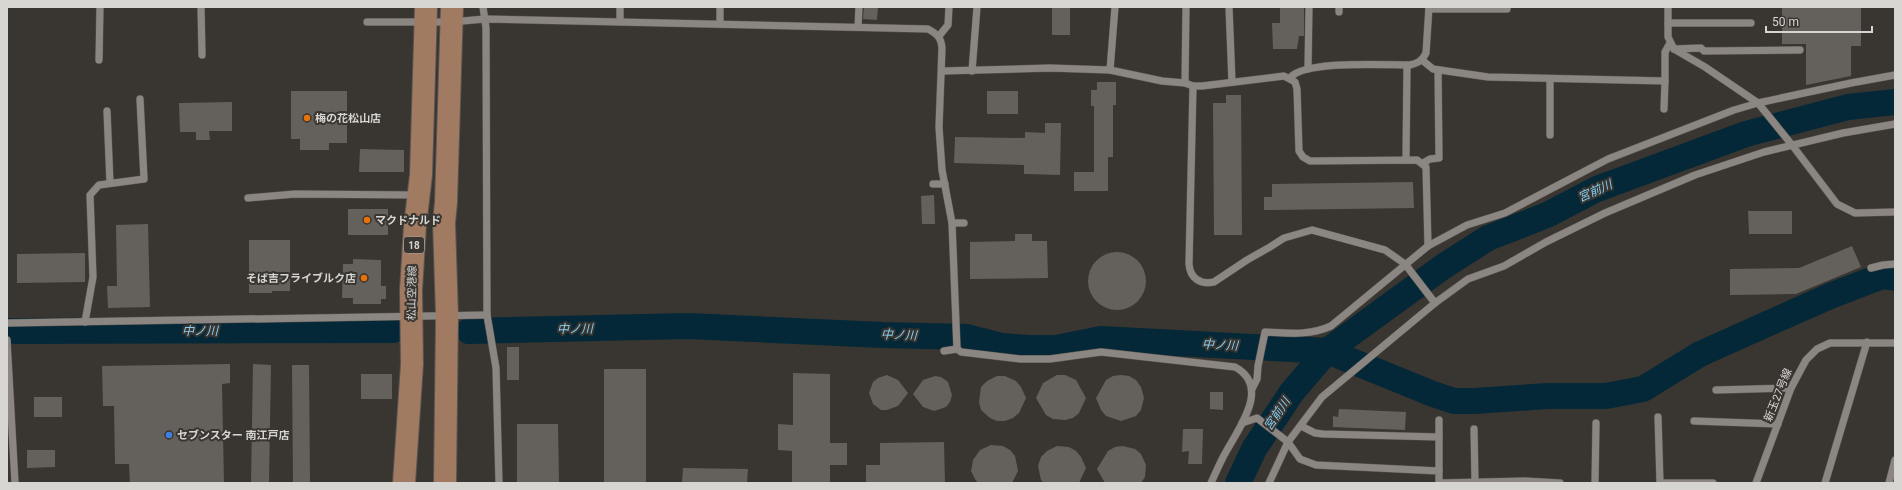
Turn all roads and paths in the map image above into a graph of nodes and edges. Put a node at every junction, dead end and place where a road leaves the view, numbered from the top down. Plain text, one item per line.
1 (100, 7) edge
2 (201, 7) edge
3 (483, 7) edge
4 (620, 7) edge
5 (720, 7) edge
6 (859, 7) edge
7 (949, 7) edge
8 (977, 7) edge
9 (1115, 7) edge
10 (1186, 7) edge
11 (1229, 7) edge
12 (1309, 7) edge
13 (1507, 7) edge
14 (1668, 7) edge
15 (1429, 8) edge
16 (452, 14) edge
17 (426, 15) edge
18 (485, 19) junction
19 (620, 21) junction
20 (367, 22) dead end
21 (1668, 23) junction
22 (1751, 23) dead end
23 (720, 24) junction
24 (858, 27) junction
25 (939, 36) junction
26 (1672, 46) junction
27 (1800, 50) dead end
28 (202, 55) dead end
29 (99, 60) dead end
30 (1422, 60) junction
31 (1407, 65) junction
32 (1308, 69) junction
33 (1110, 70) junction
34 (1438, 70) junction
35 (942, 71) junction
36 (972, 71) junction
37 (1895, 75) edge
38 (1290, 78) junction
39 (1550, 79) junction
40 (1665, 81) junction
41 (1232, 82) junction
42 (1185, 83) junction
43 (1193, 86) junction
44 (140, 99) dead end
45 (1760, 106) junction
46 (1664, 109) dead end
47 (107, 111) dead end
48 (1895, 124) edge
49 (1550, 135) dead end
50 (1790, 142) junction
51 (1406, 159) junction
52 (1423, 163) junction
53 (110, 183) junction
54 (933, 184) dead end
55 (945, 184) junction
56 (419, 195) junction
57 (248, 198) dead end
58 (1895, 212) edge
59 (952, 223) junction
60 (964, 223) dead end
61 (1428, 246) junction
62 (1405, 264) junction
63 (1895, 264) edge
64 (1871, 268) dead end
65 (1432, 300) junction
66 (448, 315) junction
67 (487, 315) junction
68 (412, 316) junction
69 (85, 322) junction
70 (7, 323) edge
71 (7, 340) edge
72 (1867, 342) junction
73 (1895, 343) edge
74 (956, 347) junction
75 (944, 351) dead end
76 (1791, 388) junction
77 (1252, 389) junction
78 (1716, 390) dead end
79 (1658, 417) dead end
80 (1439, 420) dead end
81 (1694, 421) dead end
82 (1242, 423) junction
83 (1596, 423) dead end
84 (1778, 424) junction
85 (1301, 426) junction
86 (1474, 429) dead end
87 (1439, 437) junction
88 (1288, 442) junction
89 (1895, 460) edge
90 (1439, 471) junction
91 (1474, 482) junction
92 (15, 483) edge
93 (404, 483) edge
94 (445, 483) edge
95 (499, 483) edge
96 (1211, 483) edge
97 (1269, 483) edge
98 (1439, 483) edge
99 (1560, 483) edge
100 (1595, 483) edge
101 (1661, 483) edge
102 (1685, 483) edge
103 (1712, 483) edge
104 (1756, 483) edge
105 (1825, 483) edge
106 (1888, 483) edge

1 - 29 street
2 - 28 street
3 - 18 street
4 - 19 street
5 - 23 street
6 - 24 street
7 - 25 street
8 - 36 street
9 - 33 street
10 - 42 street
11 - 41 street
12 - 32 street
13 - 15 street
14 - 21 street
15 - 30 street
16 - 17 street
16 - 18 street
16 - 66 main road
17 - 20 street
17 - 56 main road, 松山空港線 / 18
18 - 19 street
18 - 67 street
19 - 23 street
21 - 22 street
21 - 26 street
23 - 24 street
24 - 25 street
25 - 35 street
26 - 27 street
26 - 40 street
26 - 45 street
30 - 31 street
30 - 34 street
31 - 32 street
31 - 51 street
32 - 38 street
33 - 36 street
33 - 42 street
34 - 39 street
34 - 52 street
35 - 36 street
35 - 55 street
37 - 45 street
38 - 41 street
38 - 51 street
39 - 40 street
39 - 49 street
40 - 46 street
41 - 43 street
42 - 43 street
43 - 62 street
44 - 53 street
45 - 50 street
45 - 61 street
47 - 53 street
48 - 50 street
50 - 58 street
50 - 65 street
51 - 52 street
52 - 61 street
53 - 69 street
54 - 55 street
55 - 59 street
56 - 57 street
56 - 68 main road, 松山空港線 / 18
59 - 60 street
59 - 74 street
61 - 62 street
62 - 65 street
62 - 77 street
63 - 64 street
65 - 85 street
66 - 67 street
66 - 68 street
66 - 94 main road
67 - 95 street
68 - 69 street
68 - 93 main road, 松山空港線 / 18
69 - 70 street
71 - 92 street
72 - 73 street, 新玉27号線
72 - 76 street, 新玉27号線
72 - 105 street
74 - 75 street
74 - 77 street
76 - 78 street
76 - 84 street, 新玉27号線
77 - 82 street
79 - 101 street
80 - 87 street
81 - 84 street
82 - 88 street
82 - 96 street
83 - 100 street
84 - 104 street, 新玉27号線
85 - 87 street
85 - 88 street
86 - 91 street
87 - 90 street
88 - 90 street
88 - 97 street
89 - 106 street
90 - 98 street
91 - 98 street
91 - 99 street
101 - 102 street
102 - 103 street

